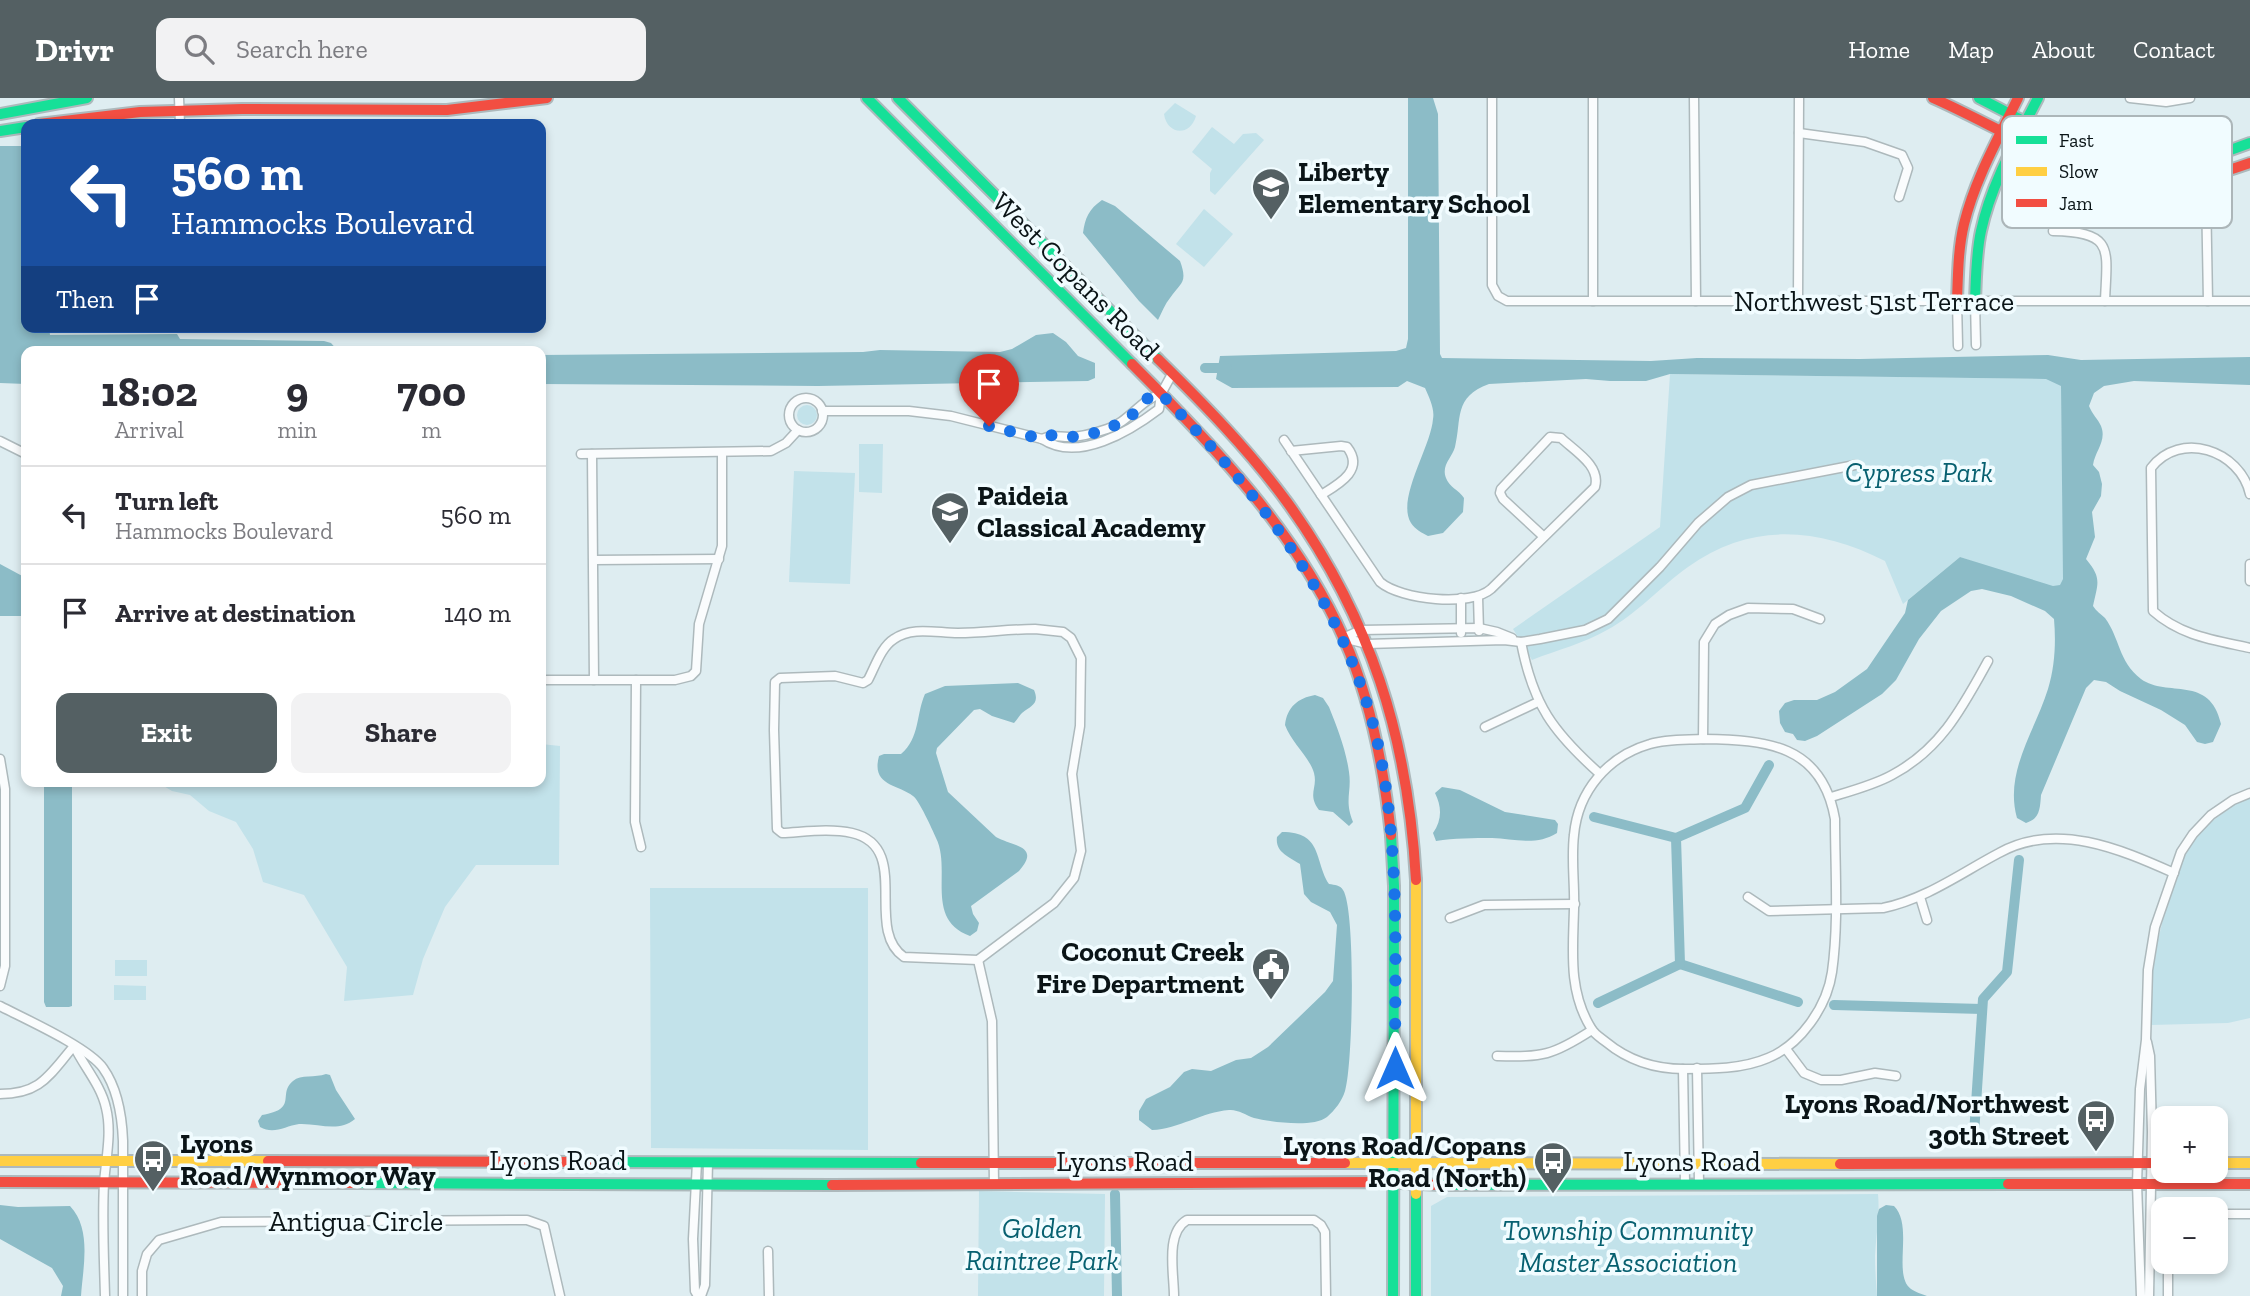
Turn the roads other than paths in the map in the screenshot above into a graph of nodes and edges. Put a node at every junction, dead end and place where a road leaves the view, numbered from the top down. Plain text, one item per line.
1 (87, 98) edge
2 (547, 98) edge
3 (867, 98) edge
4 (898, 98) edge
5 (1492, 98) edge
6 (1593, 98) edge
7 (1694, 98) edge
8 (1799, 98) edge
9 (1933, 98) edge
10 (1979, 98) edge
11 (2018, 98) edge
12 (2038, 98) edge
13 (2130, 98) edge
14 (2190, 98) edge
15 (180, 103) edge
16 (0, 114) edge
17 (2010, 114) junction
18 (2015, 116) edge
19 (2029, 116) edge
20 (66, 119) edge
21 (21, 128) edge
22 (2002, 129) edge
23 (0, 131) edge
24 (2002, 131) edge
25 (1799, 134) junction
26 (2250, 143) edge
27 (2232, 149) edge
28 (2250, 163) edge
29 (2232, 169) edge
30 (2002, 171) edge
31 (1899, 197) dead end
32 (2207, 228) edge
33 (2053, 231) dead end
34 (1798, 300) junction
35 (2105, 300) junction
36 (1593, 301) junction
37 (1696, 301) junction
38 (1957, 301) junction
39 (1975, 301) junction
40 (2208, 301) junction
41 (2250, 301) edge
42 (1976, 345) dead end
43 (1958, 346) dead end
44 (1172, 374) junction
45 (1161, 394) junction
46 (822, 411) junction
47 (798, 429) junction
48 (1042, 439) junction
49 (1284, 440) dead end
50 (0, 441) edge
51 (1291, 451) junction
52 (21, 452) edge
53 (722, 453) junction
54 (581, 454) dead end
55 (592, 454) junction
56 (1855, 465) dead end
57 (2250, 494) edge
58 (1321, 495) junction
59 (1544, 537) junction
60 (719, 559) junction
61 (594, 560) junction
62 (2250, 564) edge
63 (2250, 581) edge
64 (1478, 597) junction
65 (1461, 598) junction
66 (1820, 619) dead end
67 (1479, 628) junction
68 (1461, 629) junction
69 (1361, 630) junction
70 (1343, 638) junction
71 (1479, 640) junction
72 (1461, 641) junction
73 (1521, 642) junction
74 (1367, 644) junction
75 (2250, 648) edge
76 (1988, 661) dead end
77 (546, 680) edge
78 (594, 680) junction
79 (636, 680) junction
80 (1538, 702) junction
81 (1485, 727) dead end
82 (1703, 739) junction
83 (0, 760) edge
84 (1, 770) edge
85 (1600, 774) junction
86 (2250, 793) edge
87 (1831, 797) junction
88 (2, 847) edge
89 (641, 847) dead end
90 (2174, 873) junction
91 (1748, 897) dead end
92 (1920, 897) junction
93 (1574, 904) junction
94 (1835, 909) junction
95 (1450, 918) dead end
96 (1927, 920) dead end
97 (978, 960) junction
98 (0, 986) edge
99 (0, 1006) edge
100 (1592, 1030) junction
101 (2146, 1040) junction
102 (74, 1046) junction
103 (1786, 1049) junction
104 (1497, 1056) dead end
105 (1697, 1068) junction
106 (1683, 1069) junction
107 (1896, 1076) dead end
108 (0, 1094) edge
109 (122, 1160) junction
110 (0, 1161) edge
111 (106, 1161) junction
112 (703, 1162) junction
113 (1417, 1162) junction
114 (1394, 1163) junction
115 (1684, 1163) junction
116 (1698, 1163) junction
117 (2138, 1163) junction
118 (2150, 1163) junction
119 (2228, 1163) edge
120 (2250, 1163) edge
121 (994, 1164) junction
122 (104, 1181) junction
123 (0, 1182) edge
124 (123, 1182) junction
125 (702, 1183) junction
126 (1394, 1183) junction
127 (1699, 1183) junction
128 (1685, 1184) junction
129 (2137, 1184) junction
130 (2150, 1184) junction
131 (2250, 1184) edge
132 (995, 1185) junction
133 (1417, 1185) junction
134 (2228, 1214) edge
135 (2250, 1214) edge
136 (768, 1251) dead end
137 (2168, 1274) edge
138 (105, 1296) edge
139 (123, 1296) edge
140 (142, 1296) edge
141 (560, 1296) edge
142 (700, 1296) edge
143 (769, 1296) edge
144 (1174, 1296) edge
145 (1326, 1296) edge
146 (1393, 1296) edge
147 (1416, 1296) edge
148 (2141, 1296) edge
149 (2149, 1296) edge
150 (2168, 1296) edge

1 - 16 main road
2 - 15 main road
3 - 45 main road, West Copans Road
4 - 44 main road, West Copans Road
5 - 36 street, Northwest 51st Terrace
6 - 36 street
7 - 37 street
8 - 25 street
9 - 22 main road
10 - 17 main road
11 - 17 main road
12 - 19 main road
13 - 14 street
15 - 20 main road
17 - 18 main road
21 - 23 main road
24 - 38 main road
25 - 31 street
25 - 34 street
26 - 27 main road
28 - 29 main road
30 - 39 main road
32 - 40 street
33 - 35 street
34 - 37 street, Northwest 51st Terrace
34 - 38 street, Northwest 51st Terrace
35 - 39 street, Northwest 51st Terrace
35 - 40 street, Northwest 51st Terrace
36 - 37 street, Northwest 51st Terrace
38 - 39 street, Northwest 51st Terrace
38 - 43 street
39 - 42 street
40 - 41 street, Northwest 51st Terrace
44 - 45 street
44 - 69 main road, West Copans Road
45 - 48 street
45 - 48 street
45 - 70 main road, West Copans Road
46 - 47 street
46 - 47 street
46 - 48 street
47 - 53 street
49 - 51 street
50 - 52 street
51 - 58 street
51 - 58 street
53 - 55 street
53 - 60 street
54 - 55 street
55 - 61 street
56 - 73 street
57 - 75 street
58 - 65 street
59 - 59 street
59 - 64 street
60 - 61 street
60 - 79 street
61 - 78 street
62 - 63 street
64 - 65 street
64 - 67 street
65 - 68 street
66 - 82 street
67 - 68 street
67 - 71 street
67 - 73 street
68 - 69 street
68 - 72 street
69 - 70 street
69 - 74 main road, West Copans Road
70 - 74 street
70 - 114 main road, West Copans Road
71 - 72 street
71 - 73 street
72 - 74 street
73 - 80 street
74 - 113 main road, West Copans Road
76 - 87 street
77 - 78 street
78 - 79 street
79 - 89 street
80 - 81 street
80 - 85 street
82 - 85 street
82 - 87 street
83 - 84 street
84 - 88 street
85 - 93 street
86 - 90 street
87 - 94 street
88 - 98 street
90 - 92 street
90 - 101 street
91 - 94 street
92 - 94 street
92 - 96 street
93 - 95 street
93 - 100 street
94 - 103 street
97 - 97 street
97 - 121 street
99 - 102 street
100 - 104 street
100 - 106 street
101 - 117 street
101 - 118 street
102 - 108 street
102 - 109 street
102 - 111 street
103 - 105 street
103 - 107 street
105 - 106 street
105 - 116 street
106 - 115 street
109 - 111 main road, Lyons Road
109 - 112 main road, Lyons Road
109 - 124 street
110 - 111 main road, Lyons Road
111 - 122 street
112 - 121 main road, Lyons Road
112 - 125 street
113 - 114 main road, Lyons Road
113 - 115 main road, Lyons Road
113 - 133 main road, West Copans Road
114 - 121 main road, Lyons Road
114 - 126 main road, West Copans Road
115 - 116 main road, Lyons Road
115 - 128 street
116 - 117 main road, Lyons Road
116 - 127 street
117 - 118 main road, Lyons Road
117 - 129 street
118 - 130 street
119 - 120 main road
121 - 132 street
122 - 123 main road, Lyons Road
122 - 124 main road, Lyons Road
122 - 138 street
124 - 125 main road, Lyons Road
124 - 139 street
125 - 132 main road, Lyons Road
125 - 142 street
125 - 142 street
126 - 132 main road, Lyons Road
126 - 133 main road, Lyons Road
126 - 146 main road, West Copans Road
127 - 128 main road, Lyons Road
127 - 129 main road, Lyons Road
128 - 133 main road, Lyons Road
129 - 130 main road, Lyons Road
129 - 148 street
130 - 131 main road, Lyons Road
130 - 149 street
133 - 147 main road, West Copans Road
134 - 135 street
136 - 143 street
137 - 150 street
140 - 141 street, Antigua Circle
144 - 145 street

